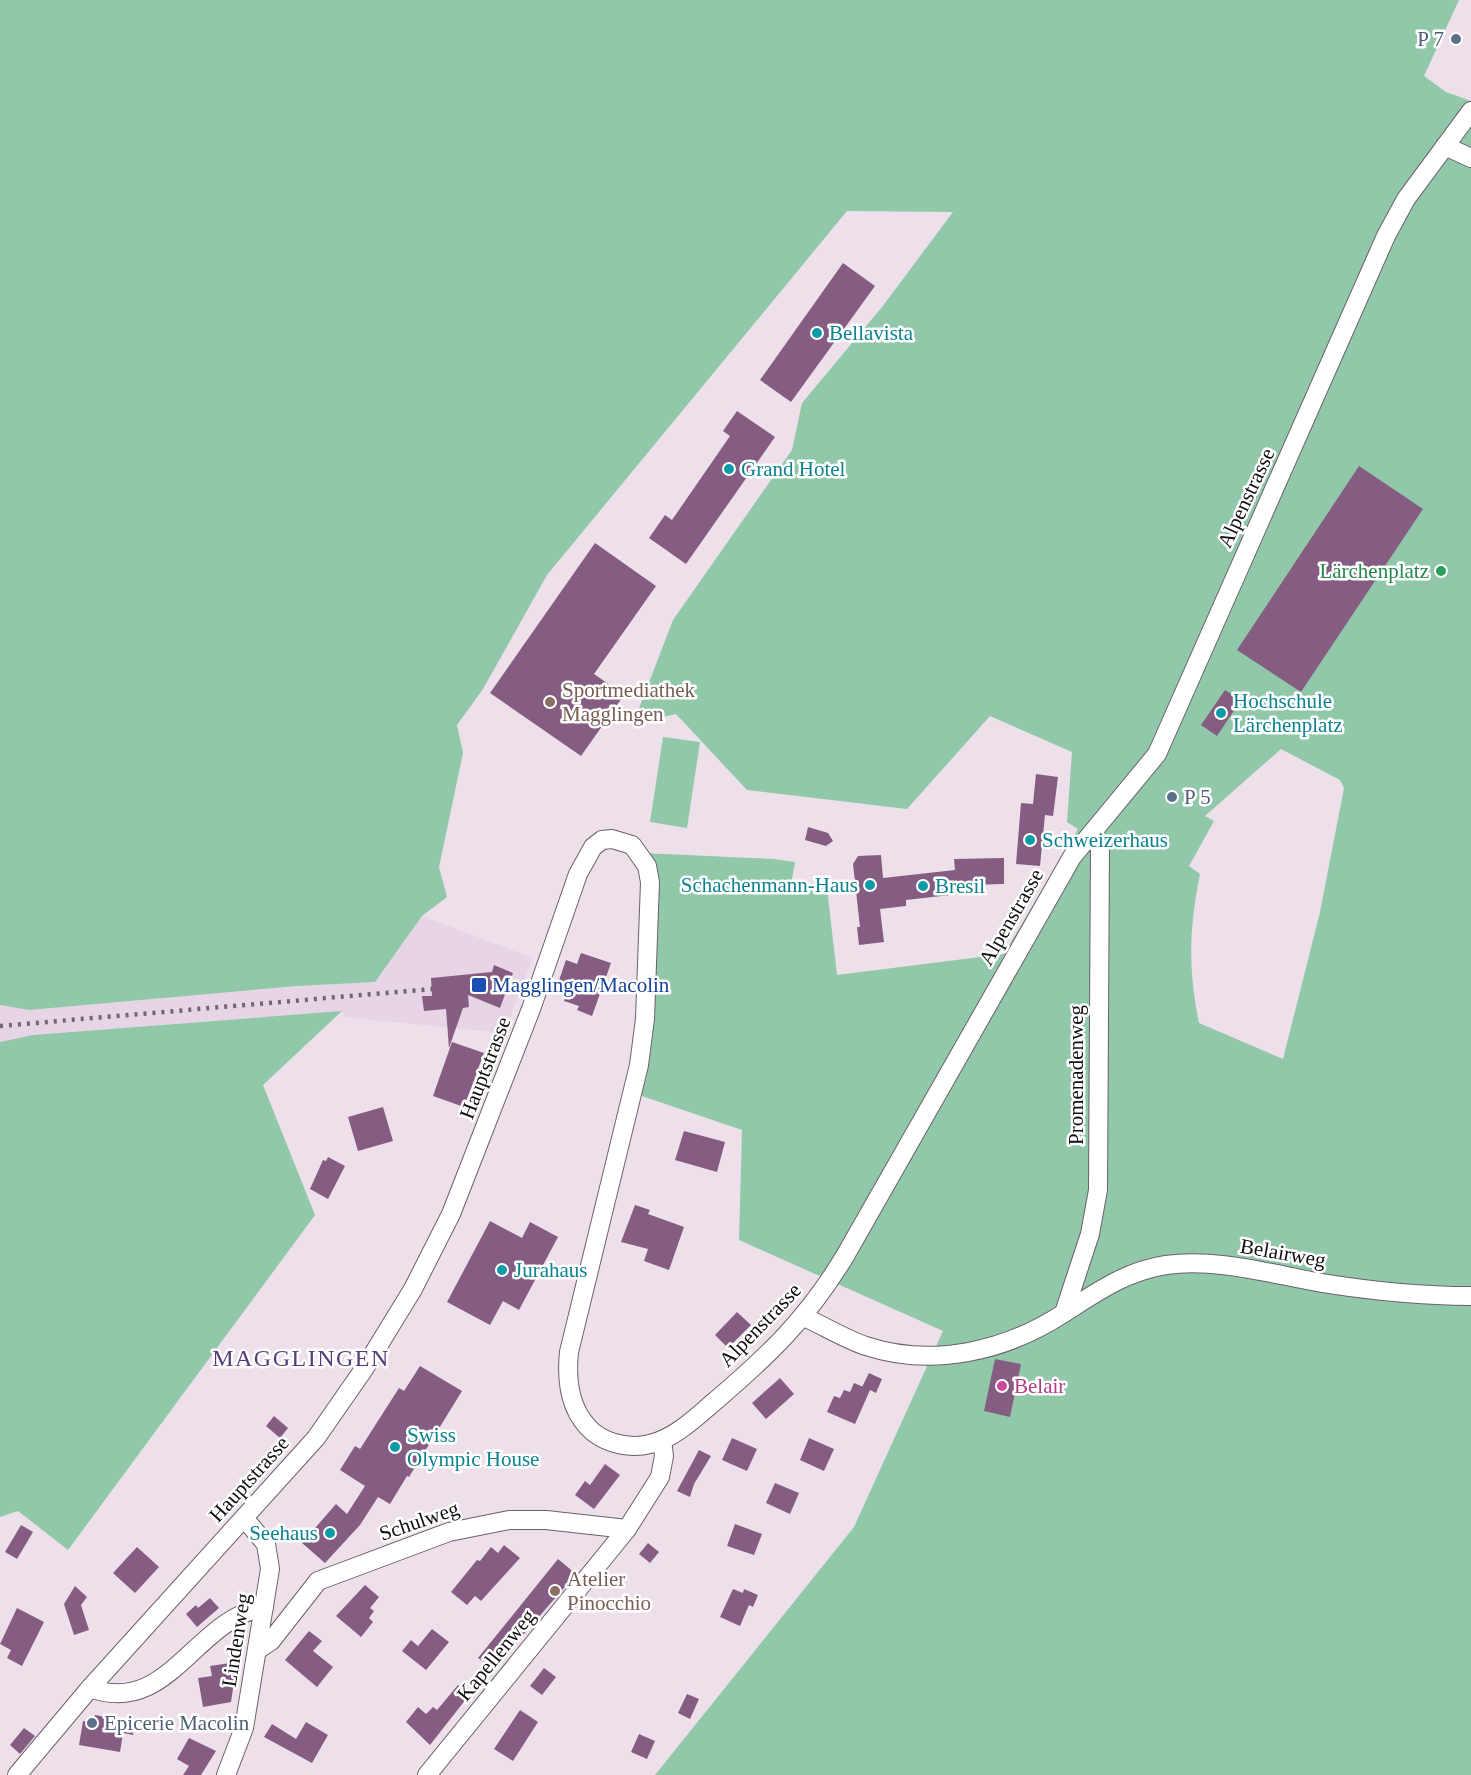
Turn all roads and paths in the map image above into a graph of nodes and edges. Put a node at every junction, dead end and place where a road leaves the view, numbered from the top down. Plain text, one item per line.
1 (1471, 111) edge
2 (1445, 146) junction
3 (1471, 158) edge
4 (1089, 837) junction
5 (1075, 1280) junction
6 (1092, 1293) junction
7 (1471, 1296) edge
8 (1064, 1313) junction
9 (804, 1317) junction
10 (662, 1440) junction
11 (244, 1518) junction
12 (627, 1529) junction
13 (264, 1607) junction
14 (259, 1649) junction
15 (90, 1688) junction
16 (17, 1775) edge
17 (226, 1775) edge
18 (427, 1775) edge

1 - 2 street, Alpenstrasse
2 - 3 street
2 - 4 street, Alpenstrasse
4 - 5 street, Promenadenweg
4 - 9 street, Alpenstrasse
5 - 6 street
5 - 8 street, Promenadenweg
6 - 7 street, Belairweg
6 - 8 street, Belairweg
8 - 9 street, Belairweg
9 - 10 street, Alpenstrasse
10 - 11 street, Hauptstrasse
10 - 12 street, Kapellenweg
11 - 13 street, Lindenweg
11 - 15 street, Hauptstrasse
12 - 14 street, Schulweg
12 - 18 street, Kapellenweg
13 - 14 street, Lindenweg
13 - 15 street
14 - 17 street, Lindenweg
15 - 16 street, Hauptstrasse

